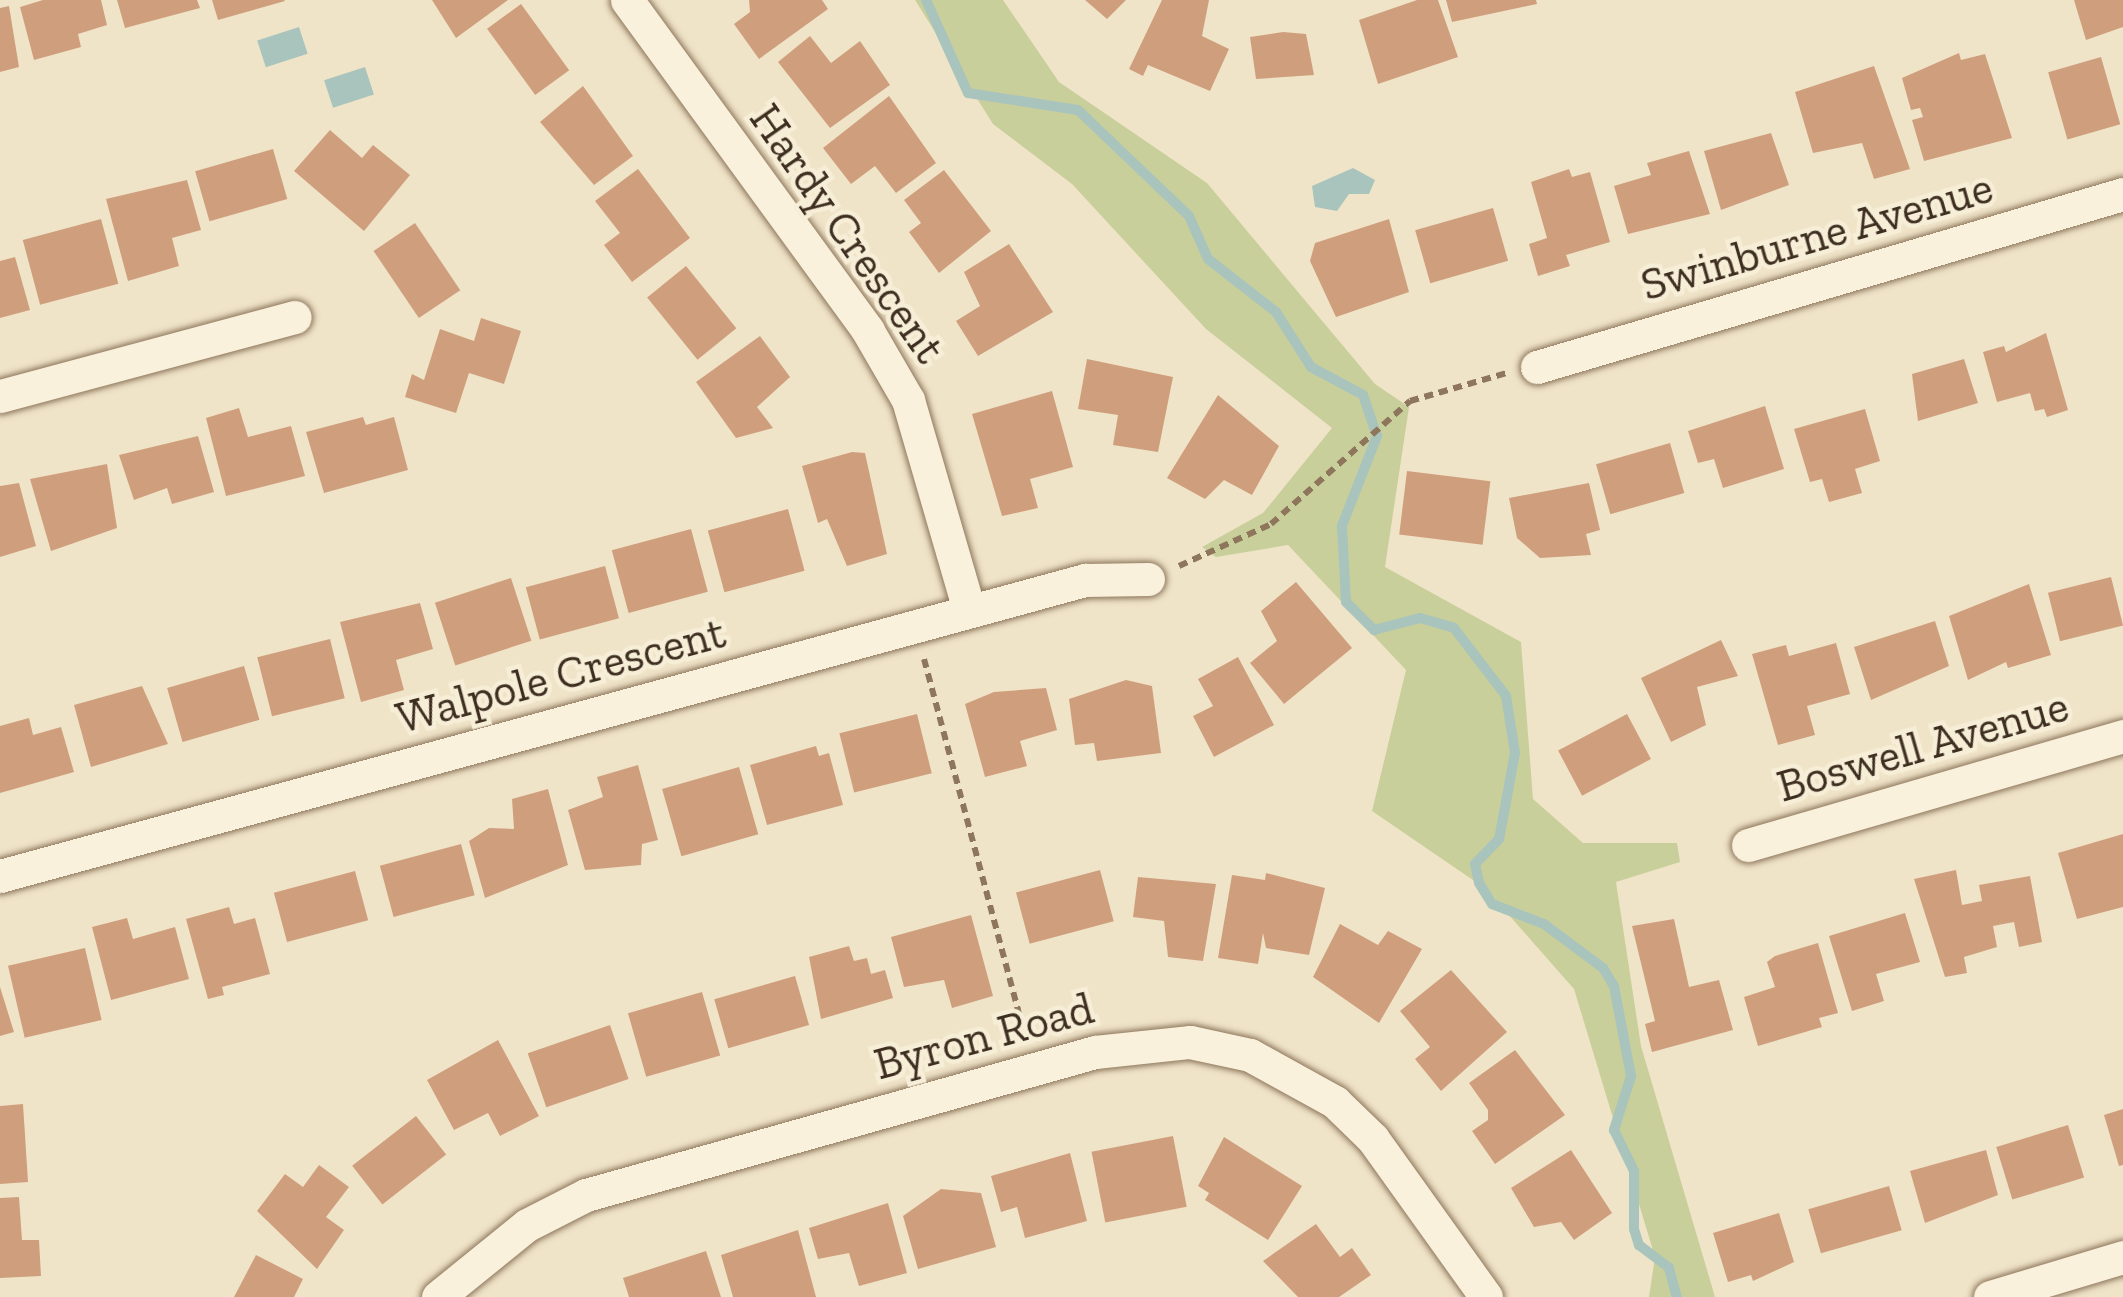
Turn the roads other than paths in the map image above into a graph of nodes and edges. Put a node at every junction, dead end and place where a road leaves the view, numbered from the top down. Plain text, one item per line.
1 (627, 0) edge
2 (2123, 194) edge
3 (295, 317) dead end
4 (1537, 367) road end
5 (0, 397) edge
6 (1148, 579) road end
7 (969, 610) junction
8 (2123, 736) edge
9 (1748, 845) dead end
10 (0, 876) edge
11 (2109, 1273) edge
12 (438, 1297) edge
13 (1486, 1297) edge
14 (1990, 1297) edge

1 - 7 street, Hardy Crescent
2 - 4 street, Swinburne Avenue
3 - 5 street
6 - 7 street, Walpole Crescent
7 - 10 street, Walpole Crescent
8 - 9 street, Boswell Avenue
11 - 14 street
12 - 13 street, Byron Road

